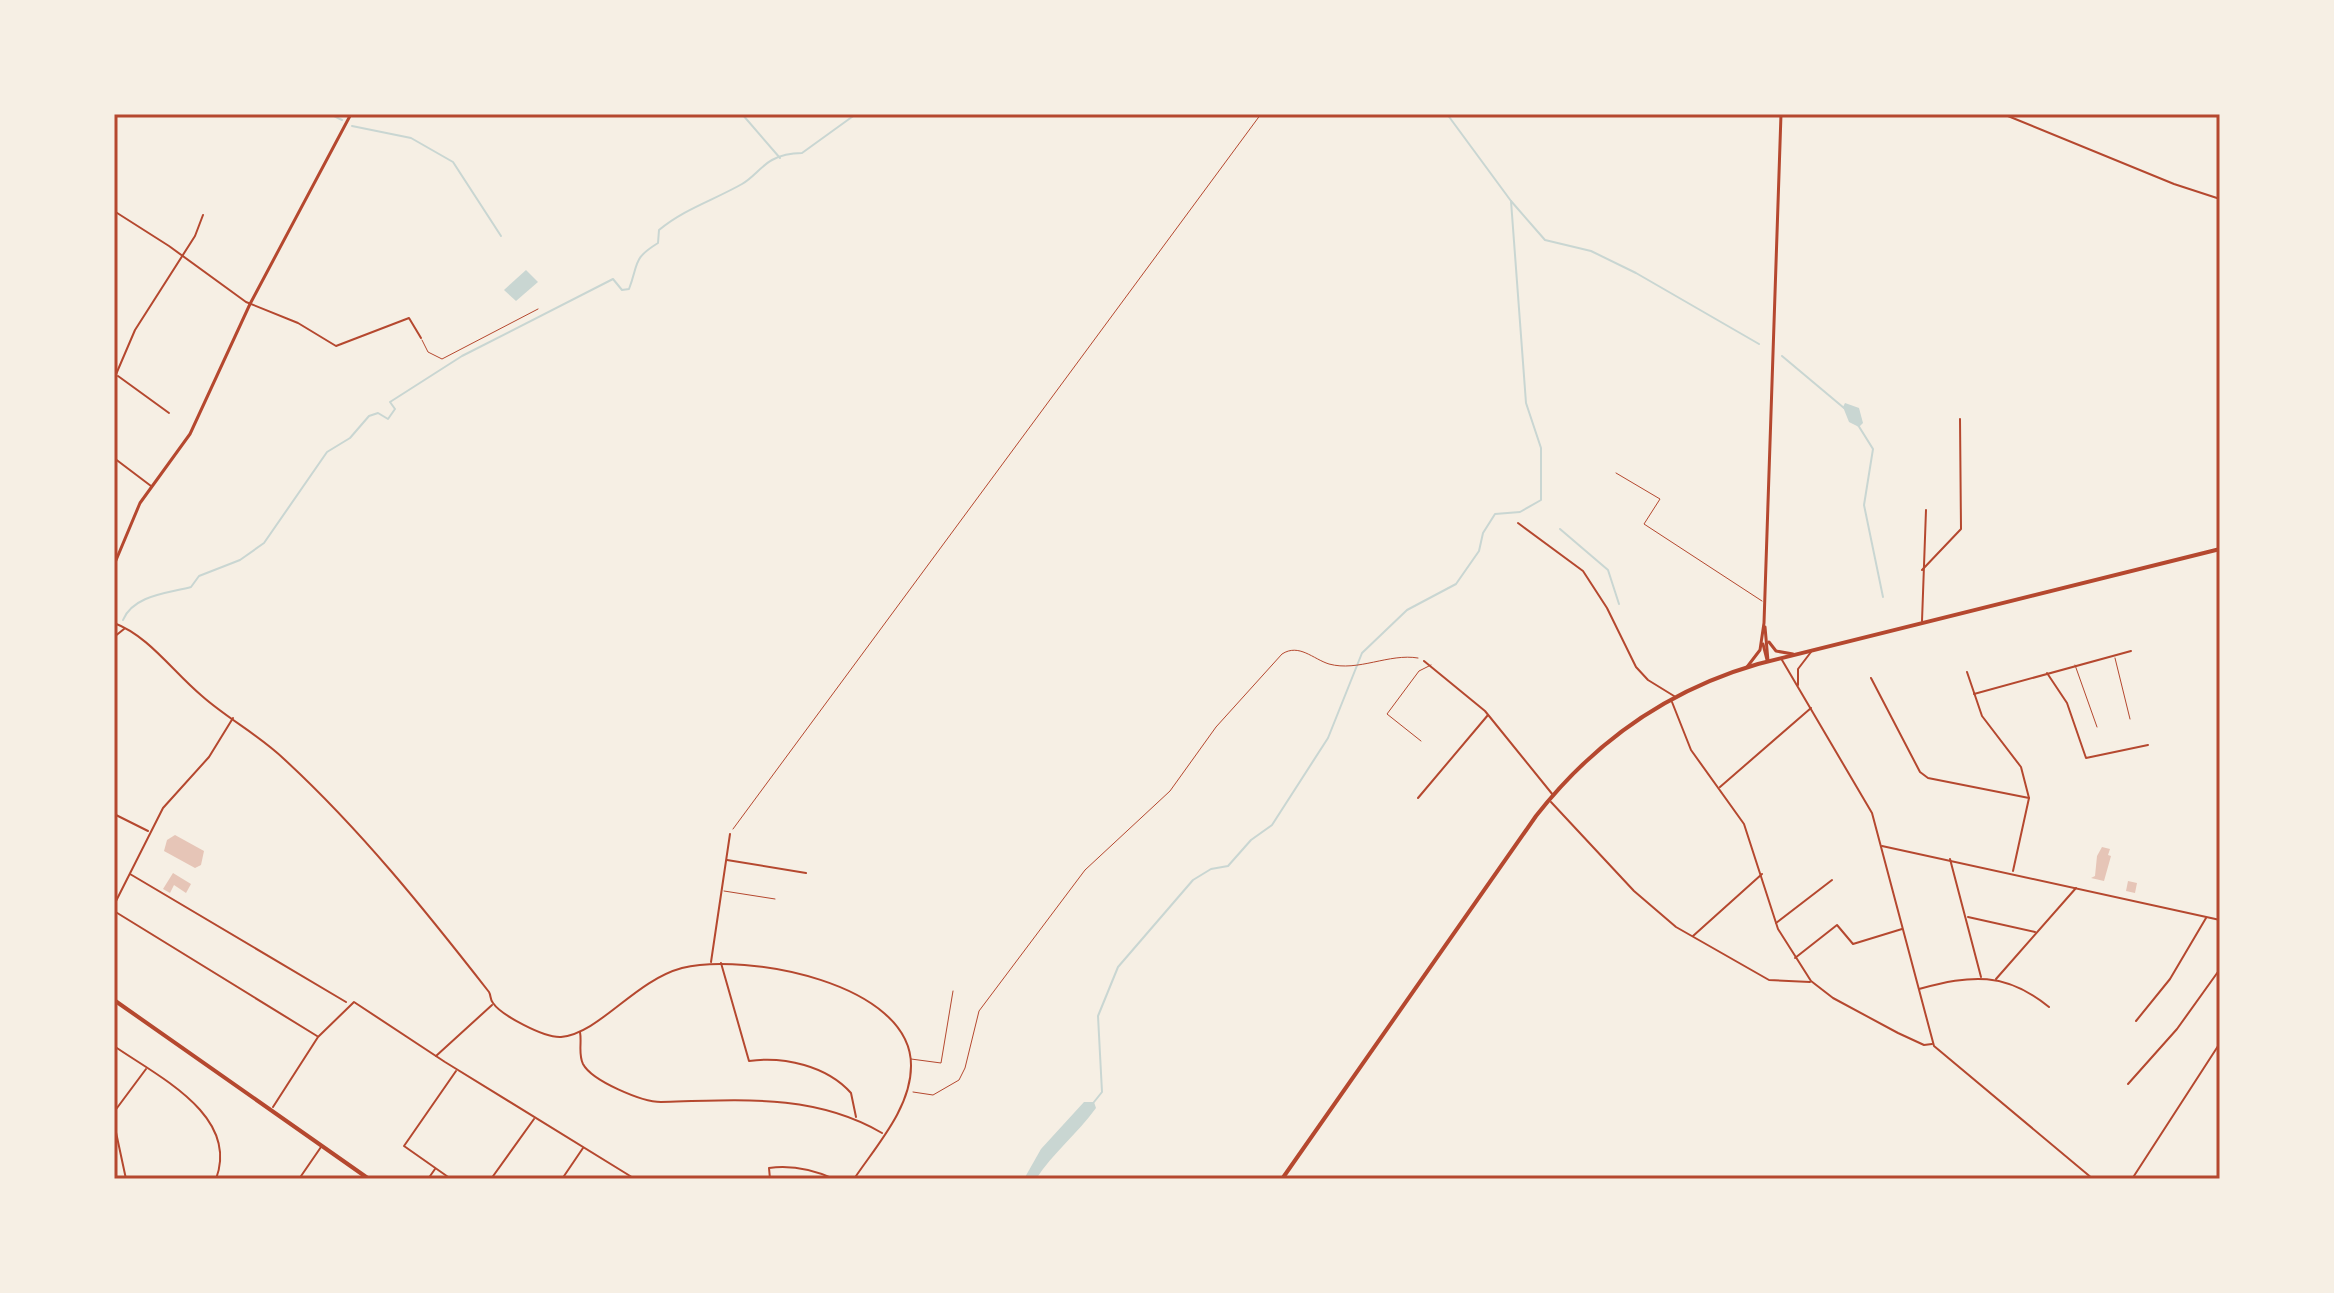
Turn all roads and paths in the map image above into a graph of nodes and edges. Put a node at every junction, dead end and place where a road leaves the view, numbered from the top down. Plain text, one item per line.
1 (351, 114) edge
2 (1261, 114) edge
3 (1781, 114) edge
4 (2003, 114) edge
5 (2220, 199) edge
6 (114, 211) edge
7 (203, 215) dead end
8 (181, 257) junction
9 (250, 304) junction
10 (538, 309) dead end
11 (421, 338) joint
12 (116, 374) junction
13 (114, 379) edge
14 (169, 413) dead end
15 (1960, 419) dead end
16 (114, 458) edge
17 (1616, 473) dead end
18 (152, 486) junction
19 (1926, 510) dead end
20 (1518, 523) dead end
21 (2220, 549) edge
22 (114, 565) edge
23 (1922, 570) junction
24 (1764, 603) junction
25 (1922, 622) junction
26 (114, 623) edge
27 (1764, 623) junction
28 (125, 628) junction
29 (114, 637) edge
30 (1768, 639) junction
31 (1762, 641) junction
32 (1816, 648) junction
33 (2131, 651) dead end
34 (1795, 654) junction
35 (2115, 655) junction
36 (1785, 657) junction
37 (1424, 661) joint
38 (1768, 661) junction
39 (1431, 665) junction
40 (1800, 665) junction
41 (2075, 665) junction
42 (1747, 667) junction
43 (1786, 670) junction
44 (1967, 672) dead end
45 (2047, 673) junction
46 (1871, 678) dead end
47 (1800, 690) junction
48 (1974, 694) junction
49 (1673, 698) junction
50 (1811, 708) junction
51 (1489, 714) junction
52 (233, 718) junction
53 (2130, 719) dead end
54 (2097, 727) dead end
55 (1421, 741) dead end
56 (2148, 745) dead end
57 (1719, 788) junction
58 (1418, 798) dead end
59 (1550, 798) junction
60 (2029, 798) junction
61 (114, 814) edge
62 (149, 831) junction
63 (730, 834) joint
64 (1881, 846) junction
65 (1950, 858) junction
66 (726, 860) junction
67 (129, 873) junction
68 (806, 873) dead end
69 (2013, 873) junction
70 (1762, 874) junction
71 (1832, 880) dead end
72 (2076, 888) junction
73 (721, 891) junction
74 (775, 899) dead end
75 (114, 905) edge
76 (114, 911) edge
77 (1966, 917) junction
78 (2207, 917) junction
79 (2220, 920) edge
80 (1776, 923) junction
81 (1902, 929) junction
82 (2038, 933) junction
83 (1692, 937) junction
84 (1794, 958) junction
85 (712, 963) junction
86 (721, 963) junction
87 (2220, 969) edge
88 (1981, 978) junction
89 (1995, 980) junction
90 (1811, 981) junction
91 (1918, 990) junction
92 (953, 991) dead end
93 (114, 1000) edge
94 (346, 1002) dead end
95 (493, 1005) junction
96 (2049, 1007) dead end
97 (2136, 1021) dead end
98 (580, 1032) junction
99 (318, 1037) junction
100 (2220, 1043) edge
101 (1933, 1044) junction
102 (114, 1046) edge
103 (436, 1056) junction
104 (911, 1059) junction
105 (146, 1069) junction
106 (457, 1070) junction
107 (2128, 1084) dead end
108 (908, 1091) junction
109 (271, 1110) junction
110 (114, 1112) edge
111 (535, 1118) junction
112 (856, 1118) junction
113 (114, 1123) edge
114 (883, 1134) junction
115 (322, 1146) junction
116 (584, 1147) junction
117 (436, 1168) junction
118 (126, 1179) edge
119 (216, 1179) edge
120 (299, 1179) edge
121 (369, 1179) edge
122 (428, 1179) edge
123 (451, 1179) edge
124 (491, 1179) edge
125 (562, 1179) edge
126 (635, 1179) edge
127 (770, 1179) edge
128 (834, 1179) edge
129 (854, 1179) edge
130 (1282, 1179) edge
131 (2093, 1179) edge
132 (2132, 1179) edge

1 - 9 main road
2 - 63 path
3 - 24 main road
4 - 5 street
6 - 8 street
7 - 8 street
8 - 9 street
8 - 12 street
9 - 11 street
9 - 18 main road
10 - 11 lane
12 - 13 street
12 - 14 street
15 - 23 street
16 - 18 street
17 - 24 lane
18 - 22 main road
19 - 23 street
20 - 49 street
21 - 25 main road
23 - 25 street
24 - 27 main road
25 - 32 main road
26 - 28 street
27 - 30 main road
27 - 31 main road
28 - 29 street
28 - 52 street
30 - 34 main road
30 - 38 main road
31 - 38 main road
31 - 42 main road
32 - 34 main road
32 - 40 street
33 - 35 street
34 - 36 main road
34 - 40 street
35 - 41 street
35 - 53 lane
36 - 38 main road
36 - 43 street
37 - 39 street
37 - 108 path
38 - 42 main road
38 - 43 street
39 - 51 street
39 - 55 lane
40 - 47 street
41 - 45 street
41 - 54 lane
42 - 49 main road
43 - 47 street
44 - 48 street
45 - 48 street
45 - 56 street
46 - 60 street
47 - 50 street
48 - 60 street
49 - 57 street
49 - 59 main road
50 - 57 street
50 - 64 street
51 - 58 street
51 - 59 street
52 - 62 street
52 - 95 street
57 - 70 street
59 - 83 street
59 - 130 main road
60 - 69 street
61 - 62 street
62 - 67 street
63 - 66 street
64 - 65 street
64 - 81 street
65 - 69 street
65 - 77 street
66 - 68 street
66 - 73 street
67 - 75 street
67 - 94 street
69 - 72 street
70 - 80 street
70 - 83 street
71 - 80 street
72 - 78 street
72 - 82 street
73 - 74 lane
73 - 85 street
76 - 99 street
77 - 82 street
77 - 88 street
78 - 79 street
78 - 97 street
80 - 84 street
81 - 84 street
81 - 91 street
82 - 89 street
83 - 90 street
84 - 90 street
85 - 86 street
85 - 98 street
86 - 104 street
86 - 112 street
87 - 107 street
88 - 89 street
88 - 91 street
89 - 96 street
90 - 101 street
91 - 101 street
92 - 104 lane
93 - 109 main road
95 - 98 street
95 - 103 street
98 - 112 street
99 - 103 street
99 - 109 street
100 - 132 street
101 - 131 street
102 - 105 street
103 - 106 street
104 - 108 street
105 - 110 street
105 - 119 street
106 - 111 street
106 - 117 street
108 - 114 street
109 - 115 main road
111 - 116 street
111 - 124 street
112 - 114 street
113 - 118 street
114 - 129 street
115 - 120 street
115 - 121 main road
116 - 125 street
116 - 126 street
117 - 122 street
117 - 123 street
127 - 128 street

